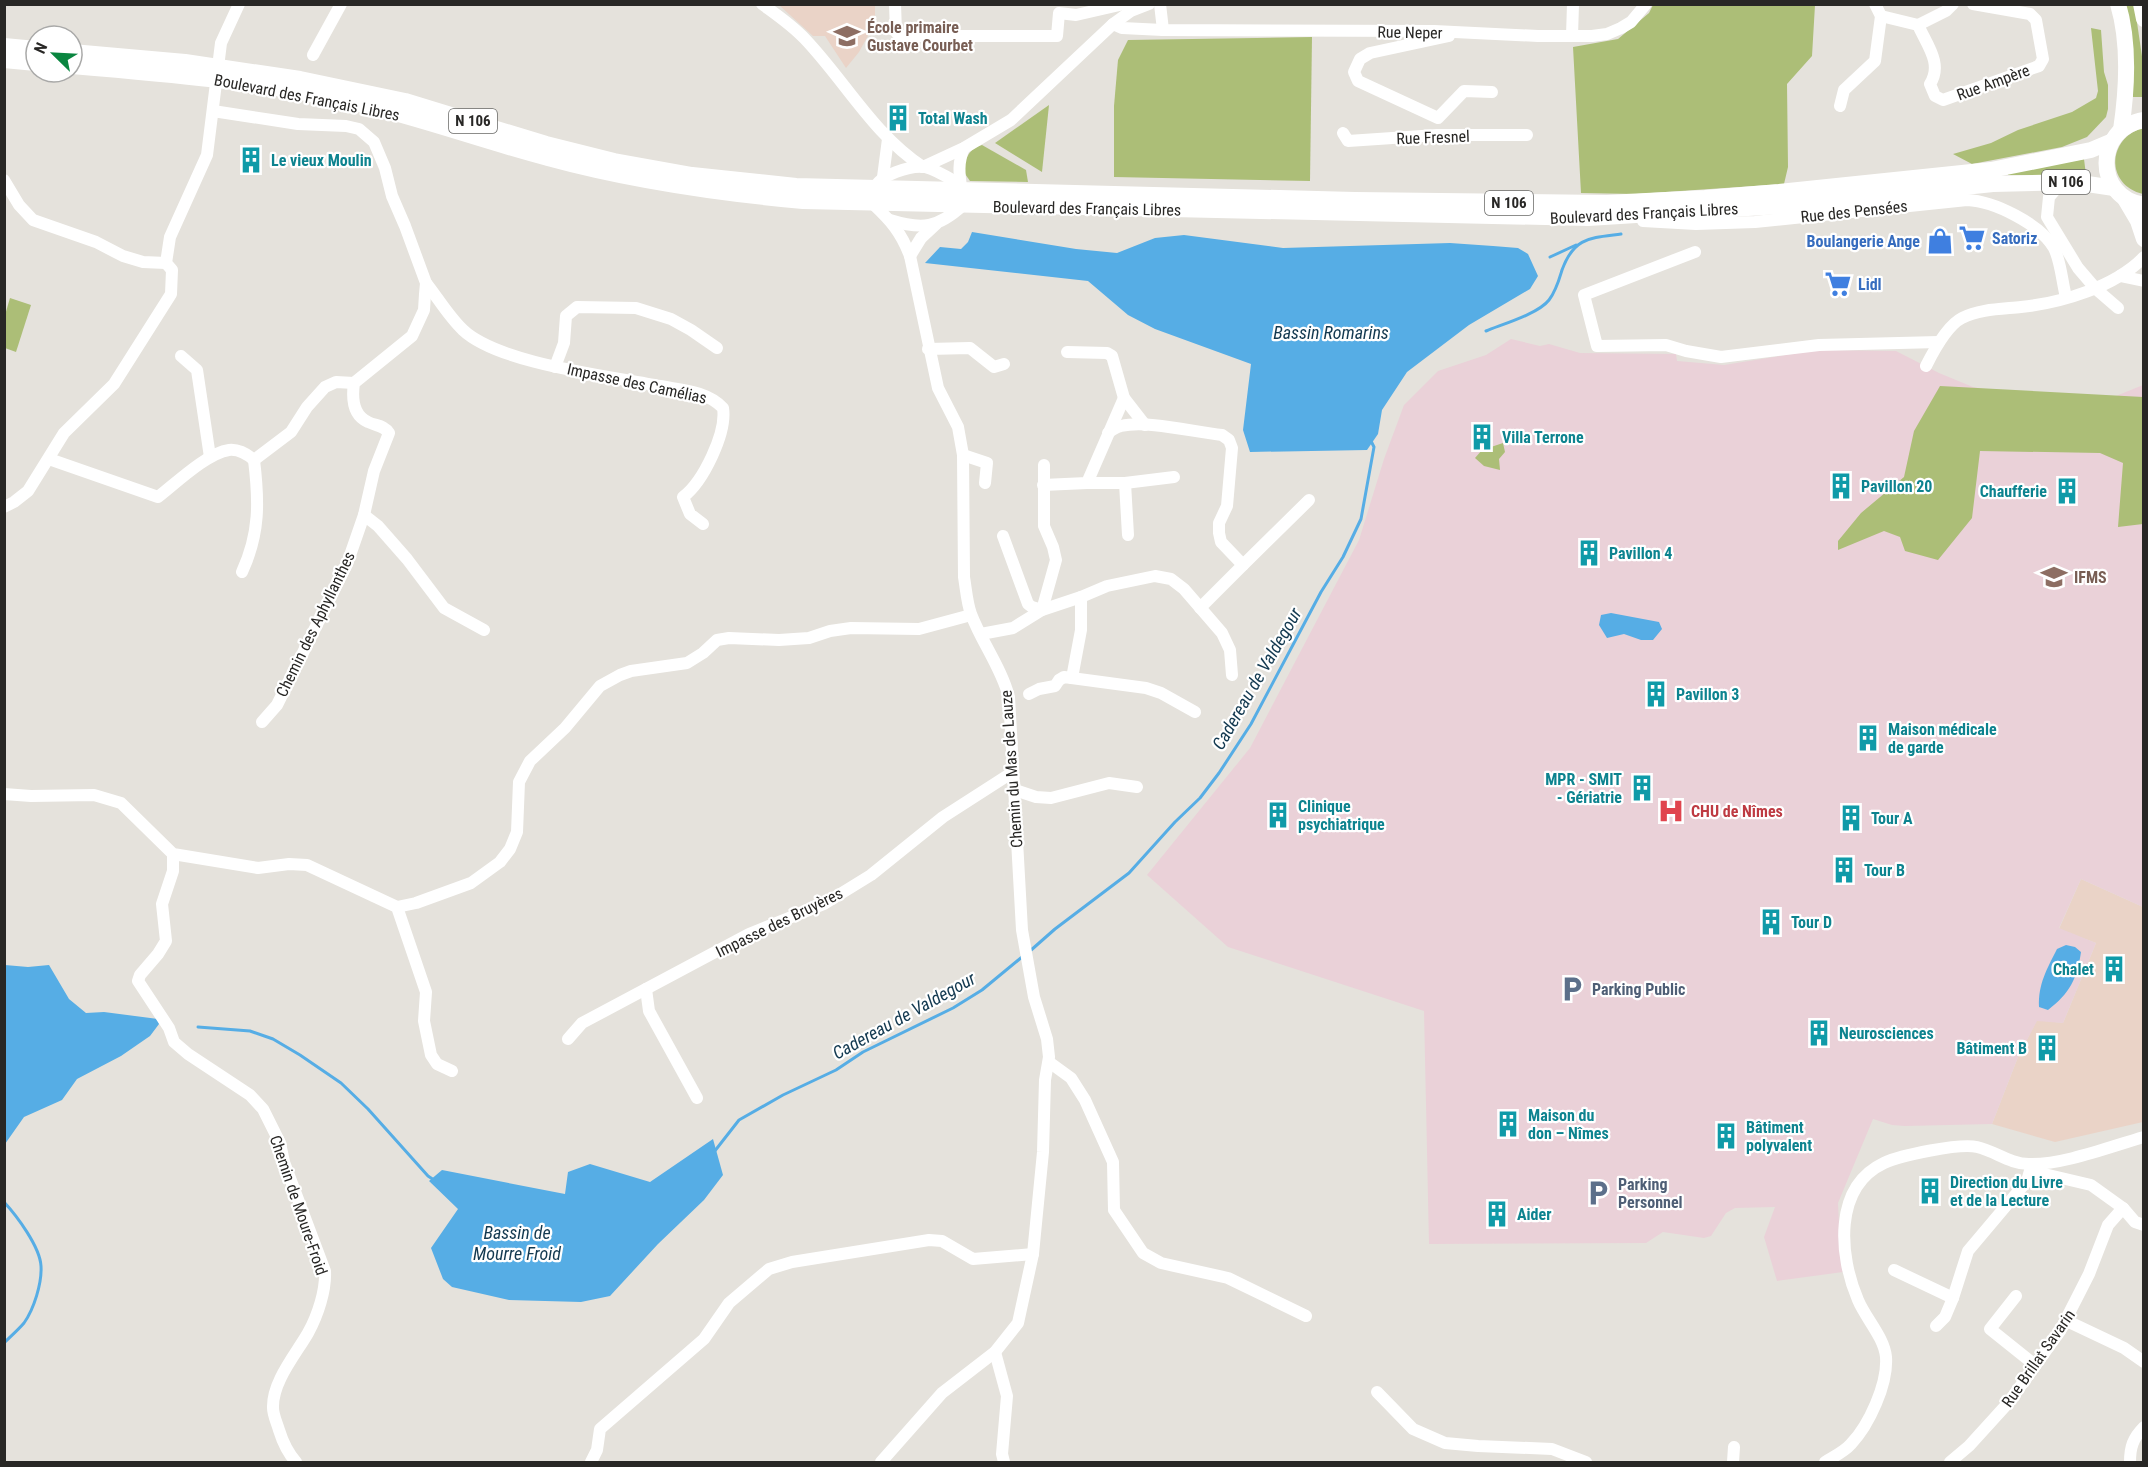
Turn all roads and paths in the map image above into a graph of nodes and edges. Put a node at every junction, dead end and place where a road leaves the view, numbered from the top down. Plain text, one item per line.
1 (239, 4) edge
2 (341, 4) edge
3 (762, 4) edge
4 (896, 4) edge
5 (1124, 4) edge
6 (1160, 4) edge
7 (1573, 4) edge
8 (1646, 4) edge
9 (1953, 4) edge
10 (1973, 4) edge
11 (2118, 4) edge
12 (2141, 4) edge
13 (1141, 5) edge
14 (1878, 10) edge
15 (2144, 19) edge
16 (1113, 24) junction
17 (1918, 26) junction
18 (1163, 30) junction
19 (1462, 33) junction
20 (1572, 36) junction
21 (4, 46) edge
22 (24, 48) edge
23 (84, 53) edge
24 (313, 56) dead end
25 (4, 60) edge
26 (24, 62) edge
27 (84, 67) edge
28 (1492, 92) dead end
29 (214, 106) junction
30 (1840, 106) dead end
31 (1438, 118) junction
32 (2144, 120) edge
33 (1343, 133) dead end
34 (1437, 135) junction
35 (1527, 135) dead end
36 (2116, 136) junction
37 (888, 139) junction
38 (964, 148) junction
39 (923, 167) junction
40 (4, 180) edge
41 (2074, 182) junction
42 (876, 190) junction
43 (2120, 193) junction
44 (961, 194) junction
45 (2144, 205) edge
46 (1588, 218) junction
47 (889, 219) junction
48 (936, 224) junction
49 (2144, 238) edge
50 (1695, 252) dead end
51 (910, 256) junction
52 (2144, 257) edge
53 (166, 263) junction
54 (2116, 279) junction
55 (2144, 281) edge
56 (426, 283) junction
57 (2096, 289) junction
58 (2080, 294) junction
59 (2066, 297) junction
60 (2118, 308) junction
61 (1939, 342) junction
62 (717, 348) dead end
63 (928, 349) junction
64 (1067, 352) dead end
65 (181, 356) dead end
66 (1004, 364) dead end
67 (1926, 366) dead end
68 (555, 367) junction
69 (354, 383) junction
70 (1124, 398) junction
71 (1146, 425) junction
72 (1108, 433) junction
73 (963, 455) junction
74 (210, 457) junction
75 (49, 459) junction
76 (254, 460) junction
77 (1044, 465) dead end
78 (1174, 477) dead end
79 (985, 483) dead end
80 (1087, 483) junction
81 (1125, 483) junction
82 (1043, 485) junction
83 (1309, 500) dead end
84 (4, 507) edge
85 (364, 515) junction
86 (702, 524) dead end
87 (1003, 536) dead end
88 (1128, 536) dead end
89 (1243, 565) junction
90 (242, 572) dead end
91 (1081, 597) junction
92 (1200, 608) junction
93 (1042, 610) junction
94 (971, 615) junction
95 (484, 630) dead end
96 (981, 634) junction
97 (1232, 675) dead end
98 (1072, 678) junction
99 (1029, 694) dead end
100 (1195, 712) dead end
101 (262, 722) dead end
102 (1013, 772) junction
103 (1137, 787) dead end
104 (1015, 789) junction
105 (4, 794) edge
106 (173, 854) junction
107 (397, 907) junction
108 (646, 989) junction
109 (568, 1038) dead end
110 (1052, 1064) junction
111 (452, 1071) dead end
112 (697, 1098) dead end
113 (2144, 1137) edge
114 (2032, 1164) junction
115 (2123, 1208) junction
116 (2144, 1225) edge
117 (1033, 1254) junction
118 (1894, 1270) dead end
119 (2016, 1296) dead end
120 (1953, 1298) junction
121 (1306, 1316) dead end
122 (2067, 1321) junction
123 (1936, 1326) dead end
124 (995, 1352) junction
125 (2144, 1362) edge
126 (2035, 1365) junction
127 (1377, 1392) dead end
128 (2144, 1427) edge
129 (1734, 1447) dead end
130 (296, 1462) edge
131 (591, 1462) edge
132 (881, 1462) edge
133 (1004, 1462) edge
134 (1586, 1462) edge
135 (1732, 1462) edge
136 (1825, 1462) edge
137 (1950, 1462) edge
138 (2130, 1462) edge

1 - 29 street
2 - 24 street
3 - 37 street
4 - 5 street
6 - 18 street
7 - 20 street
8 - 20 street, Rue Neper
9 - 17 street
10 - 17 street, Rue Ampère
11 - 36 main road
12 - 15 main road
13 - 16 street
14 - 17 street
14 - 30 street
16 - 18 street, Rue Neper
16 - 38 street
18 - 19 street, Rue Neper
19 - 20 street, Rue Neper
19 - 31 street
21 - 22 main road
23 - 42 main road, Boulevard des Français Libres / N 106
25 - 26 main road
27 - 42 main road, Boulevard des Français Libres / N 106
28 - 31 street
29 - 53 street
29 - 56 street
31 - 34 street
32 - 36 main road, Boulevard des Français Libres
33 - 34 street, Rue Fresnel
34 - 35 street, Rue Fresnel
36 - 43 main road
36 - 44 main road, Boulevard des Français Libres / N 106
37 - 39 street
37 - 42 street
38 - 39 street
38 - 44 street
39 - 42 street
39 - 44 street
40 - 53 street
41 - 43 main road, Boulevard des Français Libres / N 106
41 - 46 main road, Boulevard des Français Libres / N 106
41 - 57 street
42 - 44 main road, Boulevard des Français Libres / N 106
42 - 47 street, Chemin du Mas de Lauze
43 - 45 main road, Boulevard des Français Libres
43 - 49 main road
44 - 46 main road, Boulevard des Français Libres / N 106
44 - 48 street
46 - 59 street, Rue des Pensées
47 - 48 street
47 - 51 street, Chemin du Mas de Lauze
48 - 51 street
50 - 61 street
51 - 63 street, Chemin du Mas de Lauze
52 - 54 street
53 - 75 street
54 - 55 street
54 - 57 street
54 - 60 street
56 - 68 street, Impasse des Camélias
56 - 69 street
57 - 58 street
57 - 60 street
58 - 59 street
58 - 60 street
59 - 61 street
61 - 67 street
62 - 68 street, Impasse des Camélias
63 - 66 street
63 - 73 street, Chemin du Mas de Lauze
64 - 70 street
65 - 74 street
68 - 86 street, Impasse des Camélias
69 - 76 street
69 - 85 street, Chemin des Aphyllanthes
70 - 71 street
70 - 72 street
71 - 72 street
71 - 89 street
72 - 80 street
73 - 79 street
73 - 94 street, Chemin du Mas de Lauze
74 - 75 street
74 - 76 street
75 - 84 street
76 - 90 street
77 - 82 street
78 - 81 street
80 - 81 street
80 - 82 street
81 - 88 street
82 - 93 street
83 - 89 street
85 - 95 street
85 - 101 street, Chemin des Aphyllanthes
87 - 93 street
89 - 92 street
91 - 92 street
91 - 93 street
91 - 98 street
92 - 97 street
93 - 96 street
94 - 96 street, Chemin du Mas de Lauze
94 - 107 street
96 - 102 street, Chemin du Mas de Lauze
98 - 99 street
98 - 100 street
102 - 104 street, Chemin du Mas de Lauze
102 - 108 street, Impasse des Bruyères
103 - 104 street
104 - 110 street, Chemin du Mas de Lauze
105 - 106 street
106 - 107 street
106 - 130 street, Chemin de Moure-Froid
107 - 111 street
108 - 109 street, Impasse des Bruyères
108 - 112 street
110 - 117 street, Chemin du Mas de Lauze
110 - 121 street
113 - 114 street
114 - 115 street
114 - 120 street
114 - 136 street
115 - 116 street
115 - 122 street, Rue Brillat Savarin
117 - 124 street, Chemin du Mas de Lauze
117 - 131 street
118 - 120 street
119 - 126 street
120 - 123 street
122 - 125 street
122 - 126 street, Rue Brillat Savarin
124 - 132 street, Chemin du Mas de Lauze
124 - 133 street
126 - 137 street, Rue Brillat Savarin
127 - 134 street
128 - 138 street
129 - 135 street

